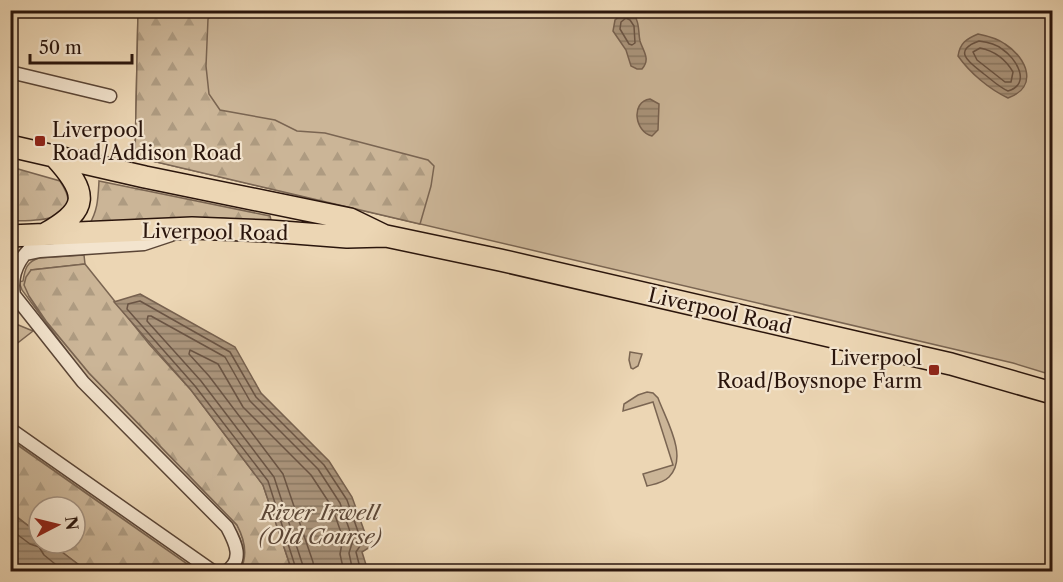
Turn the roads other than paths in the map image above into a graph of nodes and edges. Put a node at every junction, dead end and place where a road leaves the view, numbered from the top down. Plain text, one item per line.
1 (10, 72) edge
2 (110, 96) dead end
3 (10, 146) edge
4 (55, 157) junction
5 (192, 228) junction
6 (44, 234) junction
7 (10, 236) edge
8 (386, 236) junction
9 (26, 254) junction
10 (12, 295) edge
11 (1053, 393) edge
12 (10, 429) edge
13 (216, 572) edge
14 (225, 572) edge

1 - 2 street
3 - 4 highway, Liverpool Road
4 - 6 highway
4 - 8 highway, Liverpool Road
5 - 6 highway, Liverpool Road
5 - 8 highway, Liverpool Road
5 - 9 street
6 - 7 highway, Liverpool Road
6 - 9 street
8 - 11 highway, Liverpool Road
9 - 10 street
10 - 14 street
12 - 13 street

